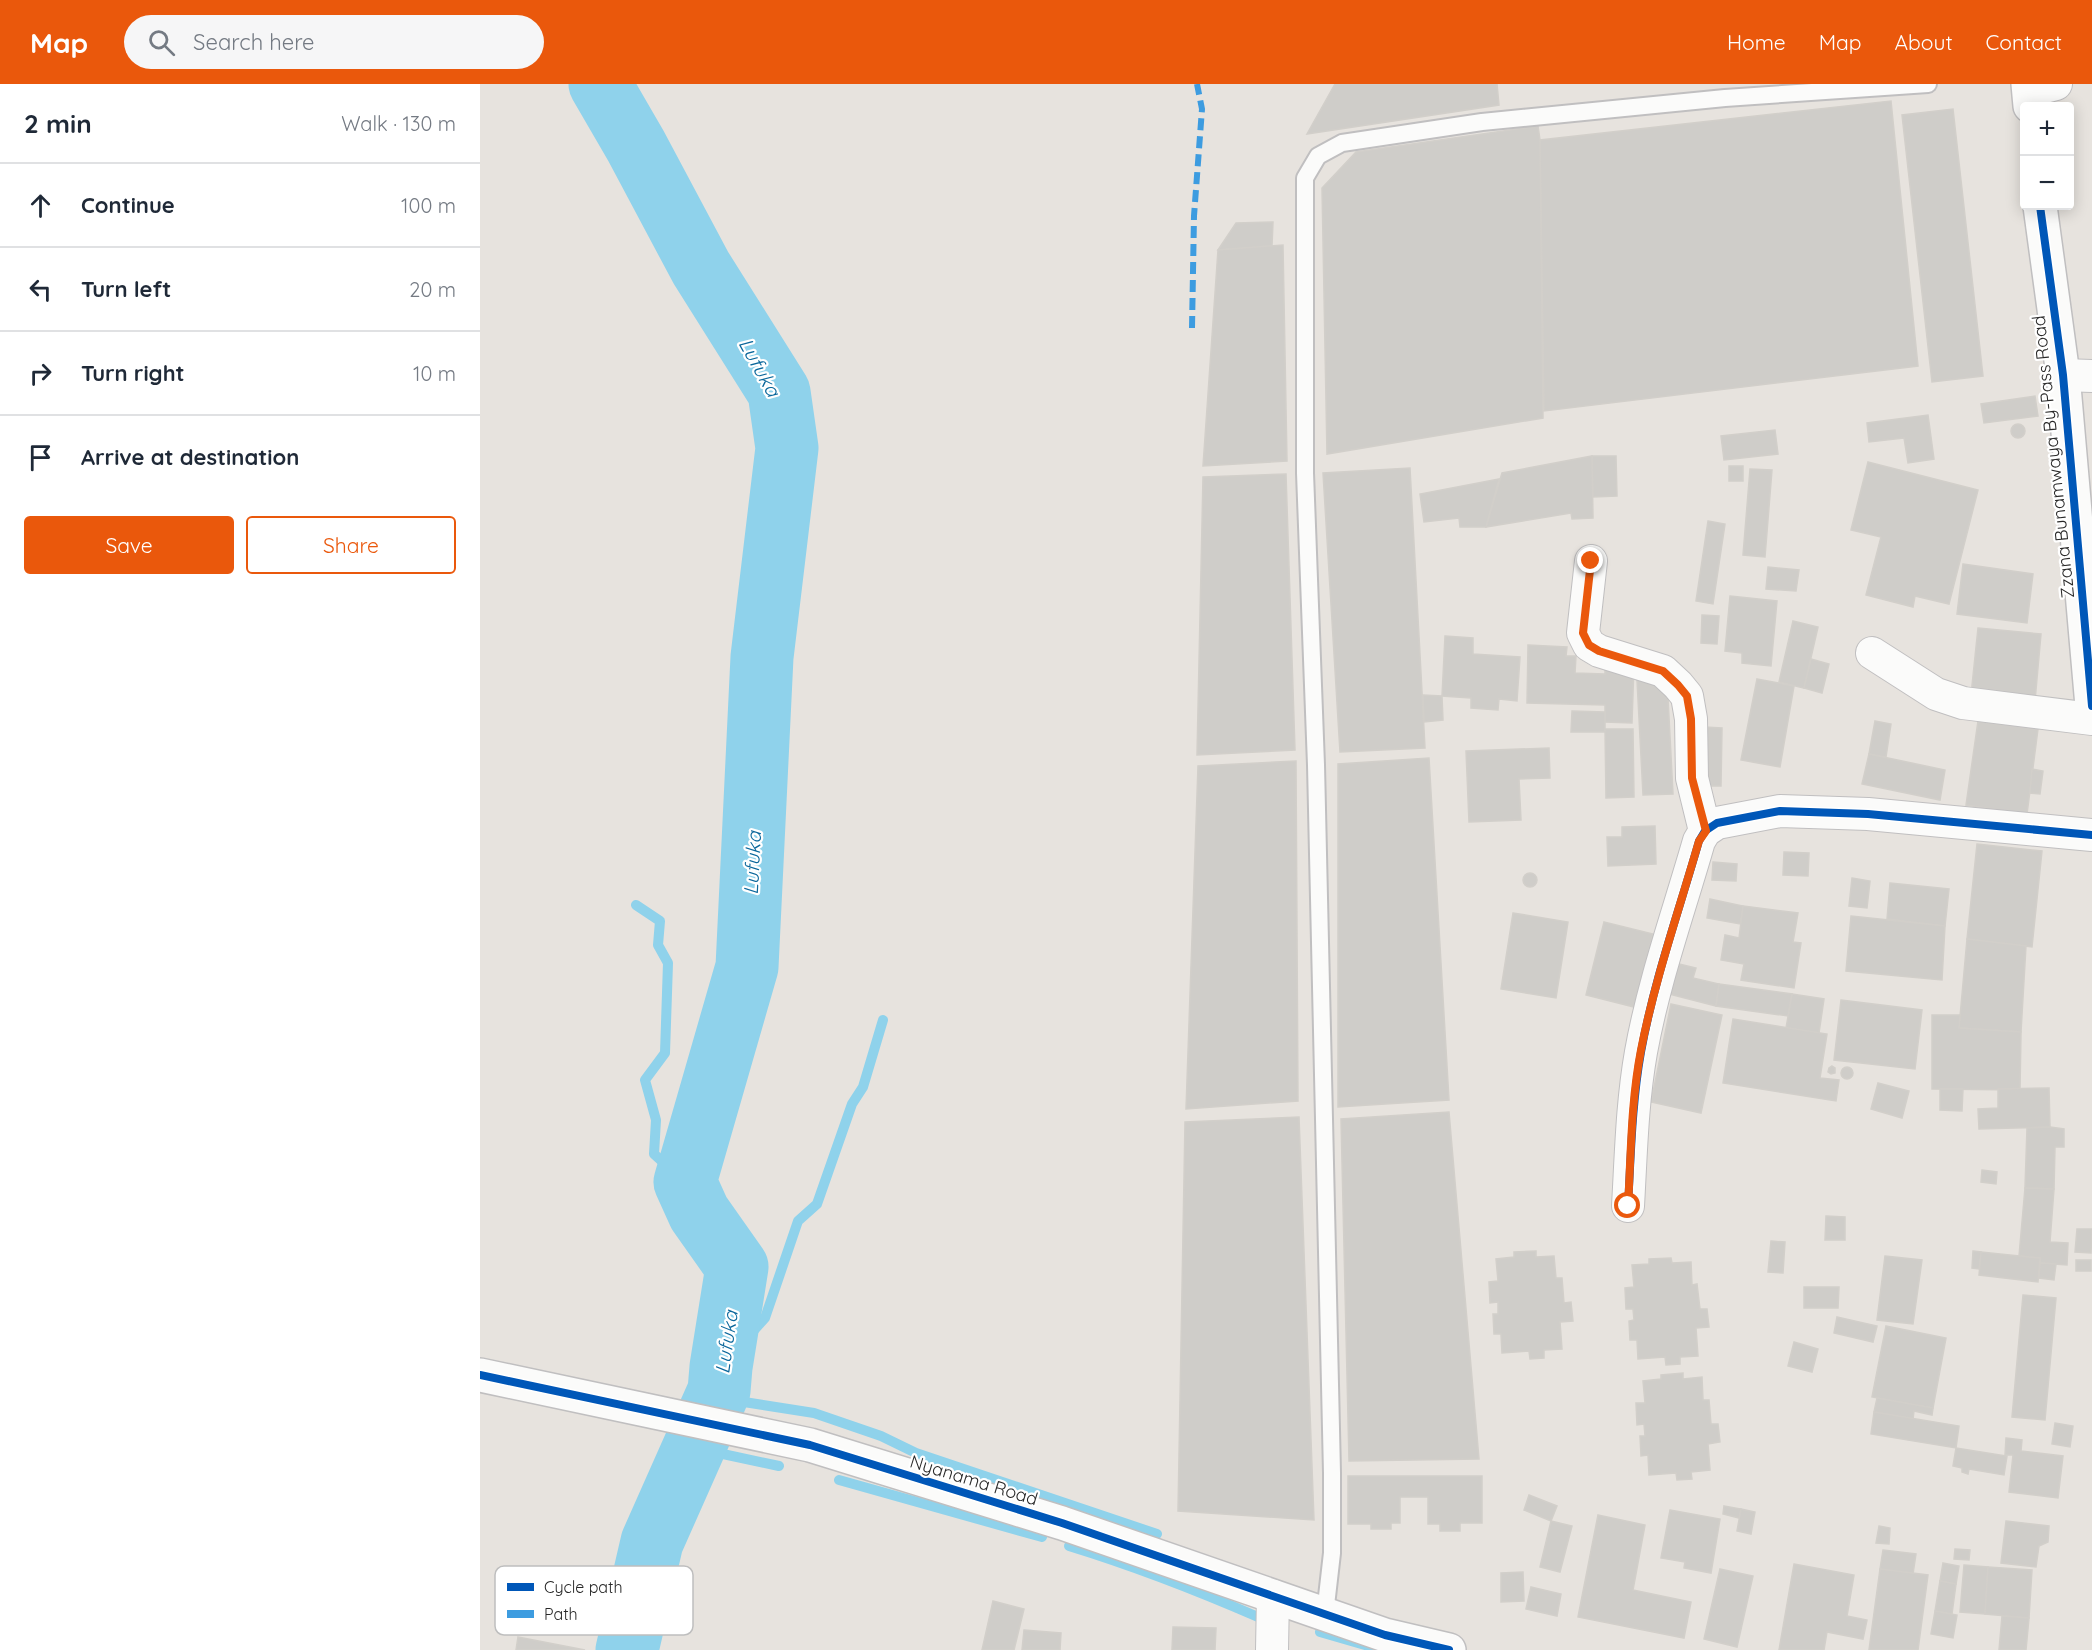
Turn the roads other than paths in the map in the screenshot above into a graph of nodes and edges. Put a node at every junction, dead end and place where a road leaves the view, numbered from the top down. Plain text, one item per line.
1 (1928, 84) edge
2 (2041, 210) edge
3 (2078, 376) edge
4 (1591, 561) dead end
5 (1872, 653) dead end
6 (2092, 706) edge
7 (2092, 719) edge
8 (1706, 831) junction
9 (2092, 835) edge
10 (1628, 1206) dead end
11 (480, 1375) edge
12 (1273, 1596) junction
13 (1325, 1614) junction
14 (1272, 1650) edge
15 (1449, 1650) edge

1 - 13 lane
2 - 3 street, Zzana Bunamwaya By-Pass Road
3 - 6 street, Zzana Bunamwaya By-Pass Road
4 - 8 street
5 - 7 street
8 - 9 street
8 - 10 street
11 - 12 street, Nyanama Road
12 - 13 street, Nyanama Road
12 - 14 street
13 - 15 street, Nyanama Road

